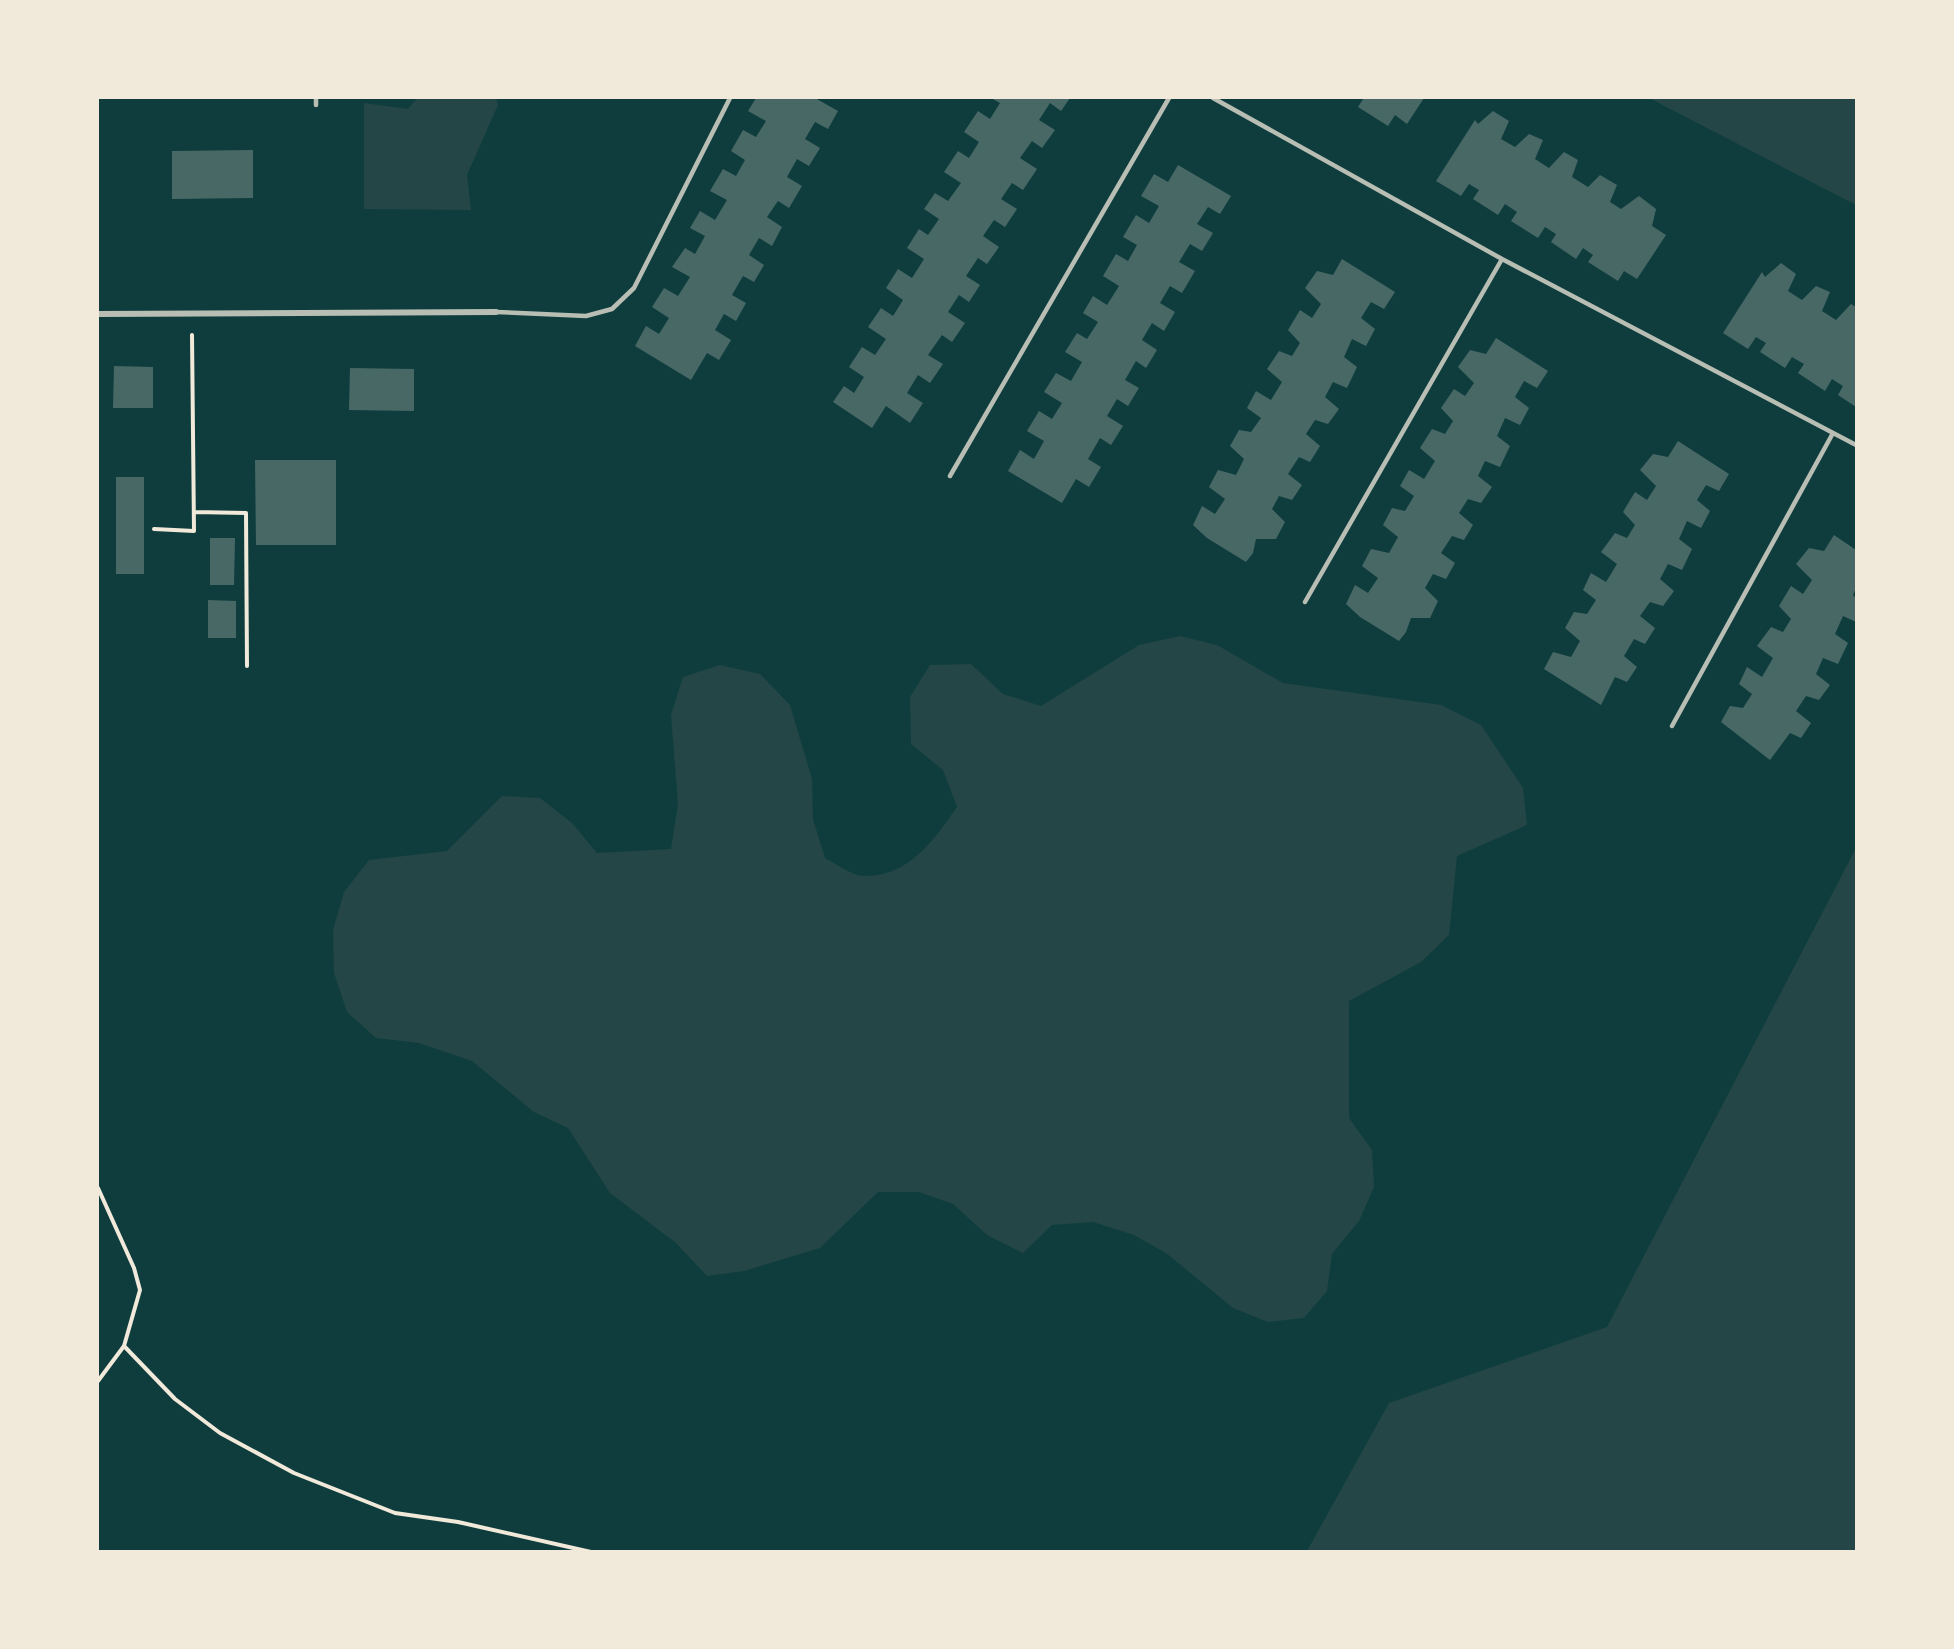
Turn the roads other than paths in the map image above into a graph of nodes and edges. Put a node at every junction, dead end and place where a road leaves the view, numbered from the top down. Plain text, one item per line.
1 (316, 98) edge
2 (730, 98) edge
3 (1169, 98) edge
4 (1212, 98) edge
5 (316, 105) dead end
6 (1502, 259) junction
7 (496, 312) joint
8 (98, 314) edge
9 (1833, 433) junction
10 (1857, 446) edge
11 (950, 476) dead end
12 (1305, 602) dead end
13 (1672, 726) dead end

1 - 5 lane
2 - 7 lane
3 - 11 lane
4 - 6 lane
6 - 9 lane
6 - 12 lane
7 - 8 street
9 - 10 lane
9 - 13 lane

